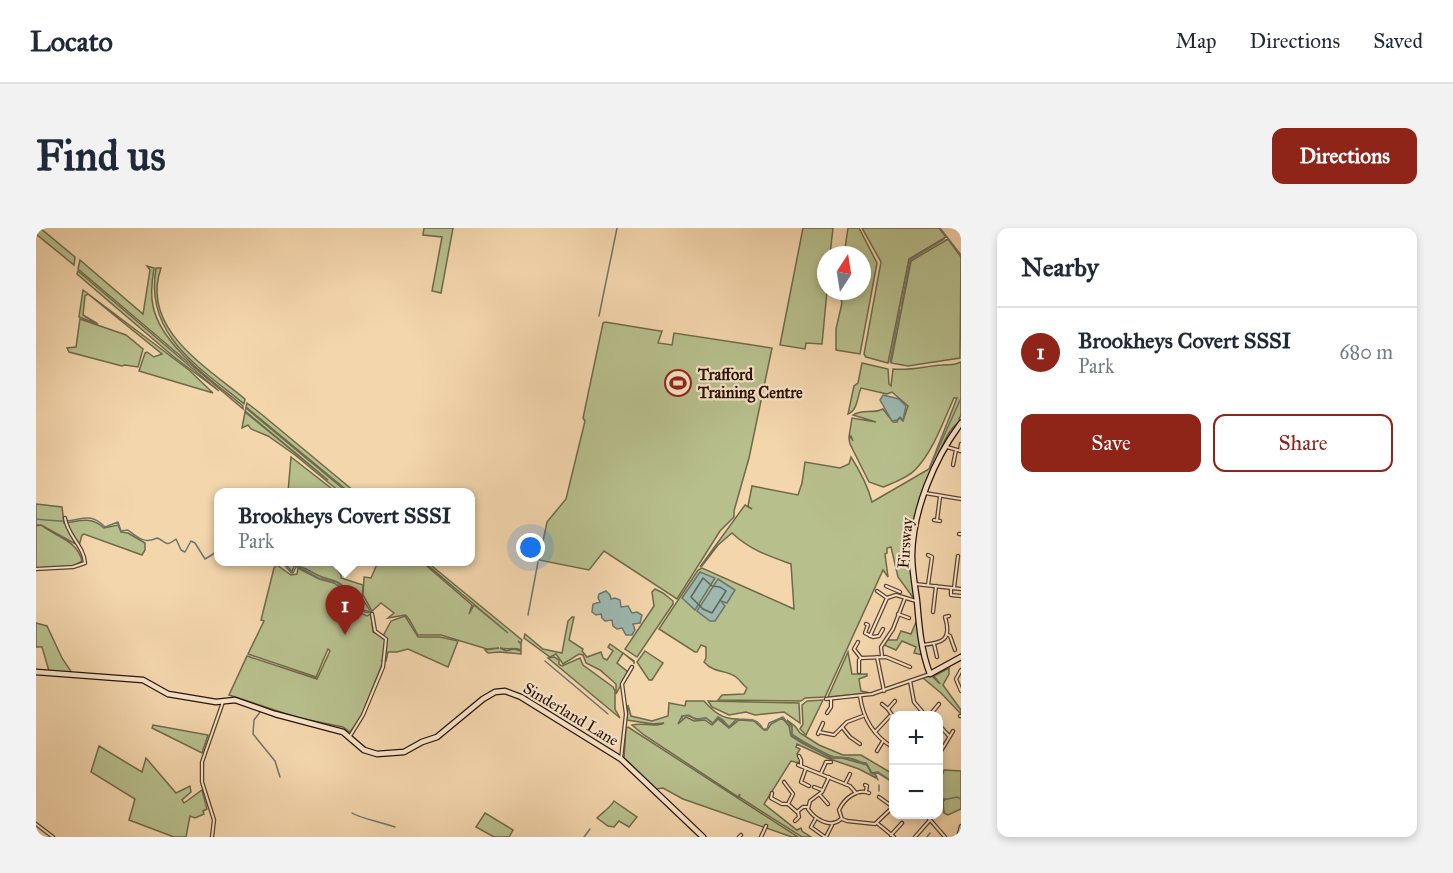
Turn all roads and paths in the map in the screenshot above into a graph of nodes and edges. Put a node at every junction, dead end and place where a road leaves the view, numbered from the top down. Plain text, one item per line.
1 (961, 423) edge
2 (961, 444) edge
3 (946, 447) junction
4 (956, 450) junction
5 (961, 451) edge
6 (953, 465) dead end
7 (925, 494) junction
8 (939, 497) junction
9 (961, 499) edge
10 (65, 518) dead end
11 (937, 520) dead end
12 (928, 555) dead end
13 (958, 556) edge
14 (36, 569) edge
15 (915, 584) junction
16 (928, 585) junction
17 (887, 586) dead end
18 (936, 586) junction
19 (952, 588) junction
20 (961, 589) edge
21 (877, 591) dead end
22 (896, 595) junction
23 (959, 597) edge
24 (886, 598) junction
25 (904, 598) junction
26 (917, 601) junction
27 (933, 612) dead end
28 (372, 614) dead end
29 (898, 614) junction
30 (949, 616) dead end
31 (908, 617) dead end
32 (866, 624) dead end
33 (883, 629) dead end
34 (947, 634) junction
35 (870, 636) junction
36 (858, 642) dead end
37 (934, 644) junction
38 (922, 645) junction
39 (955, 650) dead end
40 (882, 656) junction
41 (877, 657) junction
42 (937, 657) dead end
43 (961, 657) edge
44 (861, 658) junction
45 (632, 667) dead end
46 (910, 667) dead end
47 (961, 669) edge
48 (36, 672) edge
49 (859, 672) dead end
50 (930, 674) junction
51 (910, 681) junction
52 (884, 691) junction
53 (961, 691) edge
54 (860, 696) junction
55 (826, 699) dead end
56 (831, 699) junction
57 (895, 700) dead end
58 (223, 701) junction
59 (939, 704) dead end
60 (882, 705) dead end
61 (888, 709) joint
62 (923, 711) edge
63 (933, 711) edge
64 (833, 712) dead end
65 (864, 716) junction
66 (889, 720) edge
67 (821, 723) dead end
68 (842, 727) junction
69 (954, 730) dead end
70 (943, 731) edge
71 (874, 732) junction
72 (350, 736) junction
73 (949, 736) junction
74 (883, 741) junction
75 (860, 744) dead end
76 (889, 745) edge
77 (943, 746) edge
78 (877, 751) dead end
79 (801, 757) dead end
80 (621, 759) junction
81 (831, 762) dead end
82 (806, 768) junction
83 (821, 773) junction
84 (850, 774) dead end
85 (829, 777) junction
86 (784, 782) dead end
87 (845, 784) junction
88 (865, 785) dead end
89 (809, 786) dead end
90 (814, 787) dead end
91 (824, 790) junction
92 (772, 793) dead end
93 (856, 793) junction
94 (820, 795) junction
95 (882, 797) dead end
96 (889, 803) edge
97 (789, 804) junction
98 (828, 804) dead end
99 (808, 807) junction
100 (889, 811) edge
101 (798, 812) junction
102 (816, 818) junction
103 (842, 819) junction
104 (930, 820) joint
105 (795, 821) dead end
106 (877, 823) junction
107 (902, 823) dead end
108 (36, 824) edge
109 (831, 825) junction
110 (766, 826) dead end
111 (961, 828) edge
112 (892, 836) edge
113 (54, 837) edge
114 (212, 837) edge
115 (703, 837) edge
116 (761, 837) edge
117 (825, 837) edge
118 (915, 837) edge
119 (945, 837) edge
120 (958, 837) edge

1 - 3 street, Firsway
2 - 5 street
3 - 4 street
3 - 7 street, Firsway
4 - 5 street
4 - 6 street
7 - 8 street
7 - 15 street, Firsway
8 - 9 street
8 - 11 street
10 - 14 street
12 - 16 street
13 - 19 street
15 - 16 street
15 - 26 street, Firsway
16 - 18 street
17 - 22 street
18 - 19 street
18 - 27 street
19 - 20 street
19 - 23 street
21 - 24 street
22 - 24 street
22 - 25 street
24 - 35 street
25 - 26 street
25 - 29 street
26 - 38 street, Firsway
28 - 72 street
29 - 31 street
29 - 40 street
30 - 34 street
32 - 35 street
33 - 35 street
34 - 37 street
34 - 39 street
36 - 44 street
37 - 38 street
37 - 42 street
38 - 50 street, Firsway
40 - 41 street
40 - 46 street
41 - 44 street
41 - 52 street
43 - 50 street
44 - 49 street
45 - 80 street
47 - 53 street
48 - 58 street, Sinderland Lane
50 - 51 street
51 - 52 street
51 - 62 street
52 - 54 street
54 - 56 street
54 - 65 street
55 - 56 street
56 - 64 street
57 - 61 street
58 - 72 street, Sinderland Lane
58 - 114 street
59 - 63 street
60 - 61 street
65 - 68 street
65 - 71 street
66 - 71 street
67 - 68 street
68 - 75 street
69 - 73 street
70 - 73 street
71 - 74 street
72 - 80 street, Sinderland Lane
73 - 77 street
74 - 76 street
74 - 78 street
79 - 82 street
80 - 115 street, Sinderland Lane
81 - 83 street
82 - 83 street
82 - 89 street
83 - 85 street
84 - 87 street
85 - 87 street
85 - 91 street
86 - 97 street
87 - 93 street
88 - 93 street
90 - 91 street
91 - 94 street
92 - 97 street
93 - 103 street
94 - 98 street
94 - 99 street
95 - 96 street
97 - 101 street
99 - 101 street
99 - 102 street
100 - 106 street
101 - 105 street
102 - 109 street
102 - 117 street
103 - 106 street
103 - 109 street
104 - 118 street
104 - 119 street
106 - 112 street
107 - 112 street
108 - 113 street
109 - 117 street
110 - 116 street
111 - 120 street

